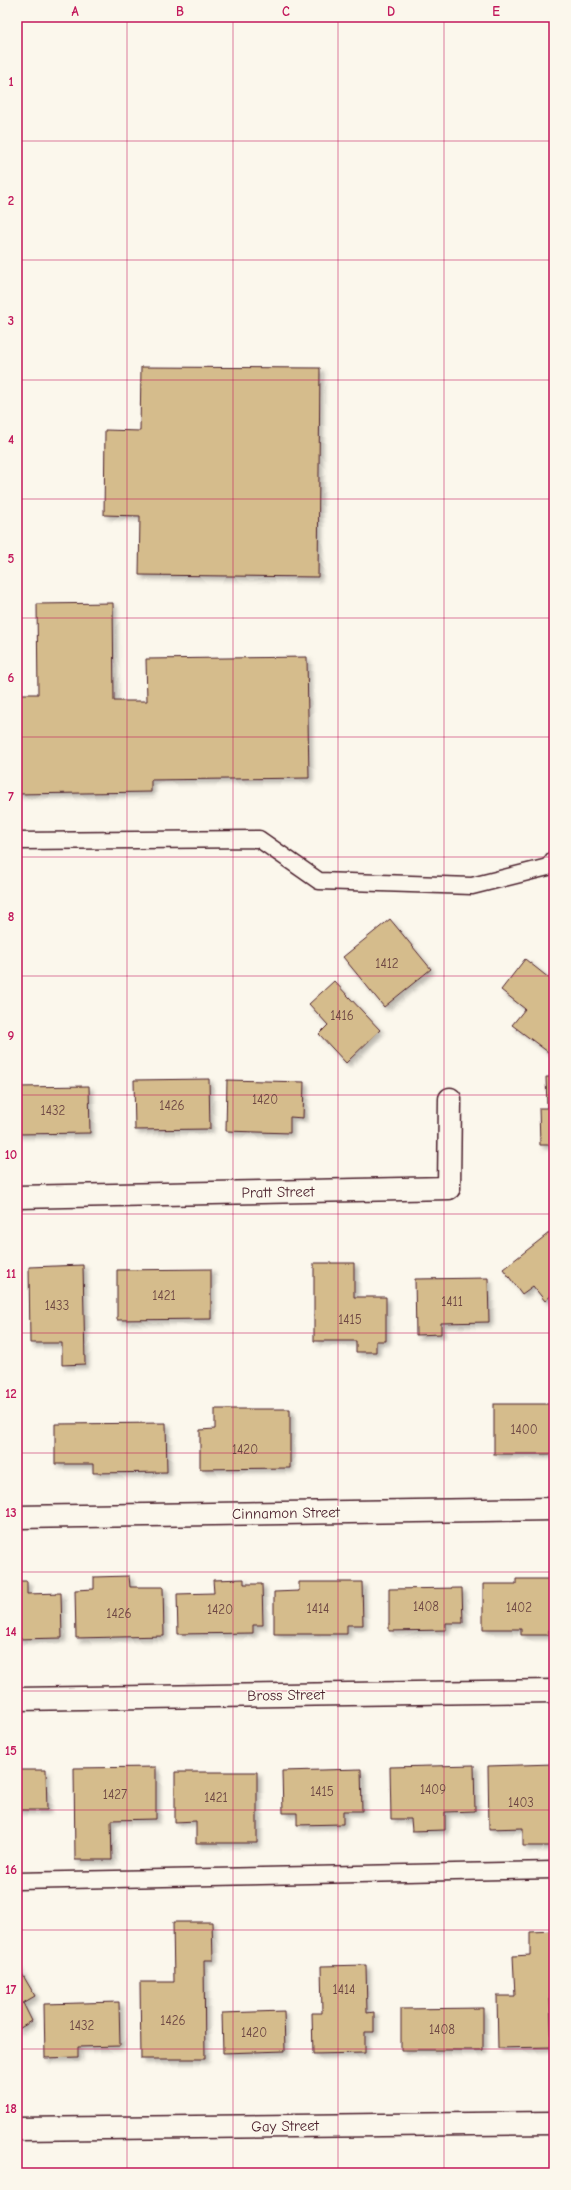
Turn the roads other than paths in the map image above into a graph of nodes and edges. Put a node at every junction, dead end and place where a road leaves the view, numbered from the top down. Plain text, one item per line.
1 (17, 841) edge
2 (554, 859) edge
3 (450, 1099) dead end
4 (17, 1197) edge
5 (554, 1509) edge
6 (17, 1517) edge
7 (554, 1691) edge
8 (17, 1699) edge
9 (554, 1870) edge
10 (17, 1881) edge
11 (554, 2123) edge
12 (17, 2129) edge

1 - 2 lane
3 - 4 street, Pratt Street
5 - 6 street, Cinnamon Street
7 - 8 street, Bross Street
9 - 10 lane
11 - 12 street, Gay Street

